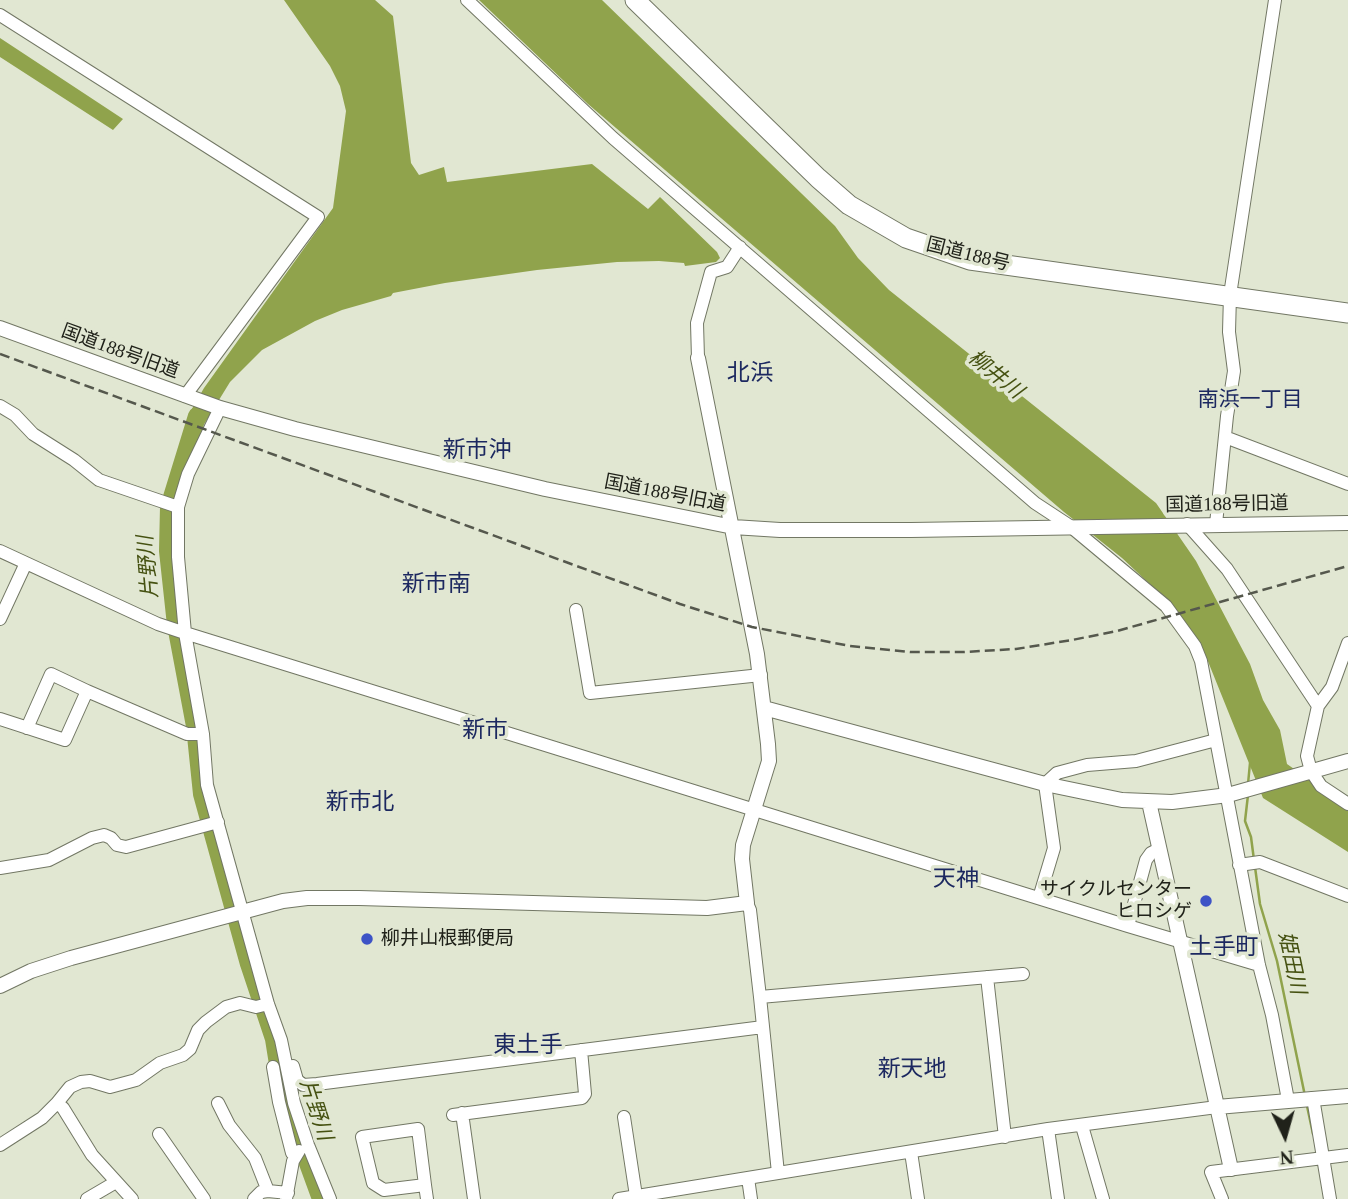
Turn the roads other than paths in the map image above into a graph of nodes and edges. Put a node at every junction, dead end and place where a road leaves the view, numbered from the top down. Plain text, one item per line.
1 (467, 0) edge
2 (635, 0) edge
3 (1275, 0) edge
4 (0, 15) edge
5 (740, 247) junction
6 (1230, 295) junction
7 (1348, 313) edge
8 (0, 328) edge
9 (698, 359) joint
10 (187, 396) junction
11 (0, 406) edge
12 (216, 407) junction
13 (1225, 437) junction
14 (1348, 484) edge
15 (173, 506) junction
16 (1348, 523) edge
17 (1183, 524) junction
18 (1216, 524) junction
19 (1074, 526) junction
20 (733, 527) junction
21 (0, 551) edge
22 (26, 563) junction
23 (576, 610) dead end
24 (0, 619) edge
25 (179, 631) junction
26 (1348, 643) edge
27 (761, 676) junction
28 (87, 691) junction
29 (1318, 706) junction
30 (764, 708) junction
31 (0, 719) edge
32 (27, 728) junction
33 (198, 734) junction
34 (1216, 740) junction
35 (1348, 761) edge
36 (1307, 772) junction
37 (1045, 784) junction
38 (1228, 795) junction
39 (1149, 802) junction
40 (1348, 804) edge
41 (753, 809) junction
42 (218, 822) junction
43 (1160, 849) junction
44 (1241, 865) junction
45 (0, 868) edge
46 (1348, 896) edge
47 (1039, 898) junction
48 (747, 903) junction
49 (243, 912) junction
50 (1128, 926) junction
51 (1180, 942) junction
52 (1259, 965) junction
53 (1023, 974) dead end
54 (987, 977) junction
55 (0, 986) edge
56 (760, 997) junction
57 (263, 1005) junction
58 (763, 1027) junction
59 (283, 1049) junction
60 (581, 1050) junction
61 (273, 1067) dead end
62 (1348, 1096) edge
63 (1303, 1098) junction
64 (218, 1103) dead end
65 (57, 1104) junction
66 (1217, 1107) junction
67 (624, 1117) dead end
68 (1082, 1126) junction
69 (1048, 1129) junction
70 (159, 1134) dead end
71 (1005, 1137) junction
72 (0, 1144) edge
73 (301, 1150) junction
74 (911, 1152) junction
75 (1348, 1155) edge
76 (1321, 1158) junction
77 (1231, 1169) junction
78 (778, 1174) junction
79 (748, 1178) junction
80 (116, 1182) junction
81 (425, 1185) junction
82 (268, 1191) junction
83 (287, 1196) edge
84 (636, 1196) junction
85 (87, 1199) edge
86 (132, 1199) edge
87 (204, 1199) edge
88 (254, 1199) edge
89 (330, 1199) edge
90 (427, 1199) edge
91 (474, 1199) edge
92 (619, 1199) edge
93 (751, 1199) edge
94 (918, 1199) edge
95 (1058, 1199) edge
96 (1103, 1199) edge
97 (1222, 1199) edge
98 (1330, 1199) edge

1 - 5 street
2 - 6 highway, 国道188号
3 - 6 street
4 - 10 street
5 - 9 street
5 - 19 street
6 - 7 highway, 国道188号
6 - 13 street
8 - 10 street, 国道188号旧道
9 - 20 street
10 - 12 street, 国道188号旧道
11 - 15 street
12 - 15 street
12 - 20 street, 国道188号旧道
13 - 14 street
13 - 18 street
15 - 25 street
16 - 18 street, 国道188号旧道
17 - 18 street, 国道188号旧道
17 - 19 street, 国道188号旧道
17 - 29 street
19 - 20 street, 国道188号旧道
19 - 34 street
20 - 27 street
21 - 22 street
22 - 24 street
22 - 25 street
23 - 27 street
25 - 33 street
25 - 41 street
26 - 29 street
27 - 30 street
28 - 32 street
28 - 32 street
28 - 33 street
29 - 36 street
30 - 37 street
30 - 41 street
31 - 32 street
33 - 42 street
34 - 37 street
34 - 38 street
35 - 36 street
36 - 38 street
36 - 40 street
37 - 39 street
37 - 47 street
38 - 39 street
38 - 44 street
39 - 43 street
41 - 47 street
41 - 48 street
42 - 45 street
42 - 49 street
43 - 50 street
43 - 51 street
44 - 46 street
44 - 52 street
47 - 50 street
48 - 49 street
48 - 56 street
49 - 55 street
49 - 57 street
50 - 51 street
51 - 52 street
51 - 66 street
52 - 63 street
53 - 54 street
54 - 56 street
54 - 71 street
56 - 58 street
57 - 59 street
57 - 65 street
58 - 60 street
58 - 78 street
59 - 60 street
59 - 73 street
60 - 91 street
61 - 73 street
62 - 63 street
63 - 66 street
63 - 76 street
64 - 82 street
65 - 72 street
65 - 80 street
66 - 68 street
66 - 77 street
67 - 84 street
68 - 69 street
68 - 96 street
69 - 71 street
69 - 95 street
70 - 87 street
71 - 74 street
73 - 83 street
73 - 89 street
74 - 78 street
74 - 94 street
75 - 76 street
76 - 77 street
76 - 98 street
77 - 97 street
78 - 79 street
79 - 84 street
79 - 93 street
80 - 85 street
80 - 86 street
81 - 81 street
81 - 90 street
82 - 83 street
82 - 88 street
84 - 92 street

